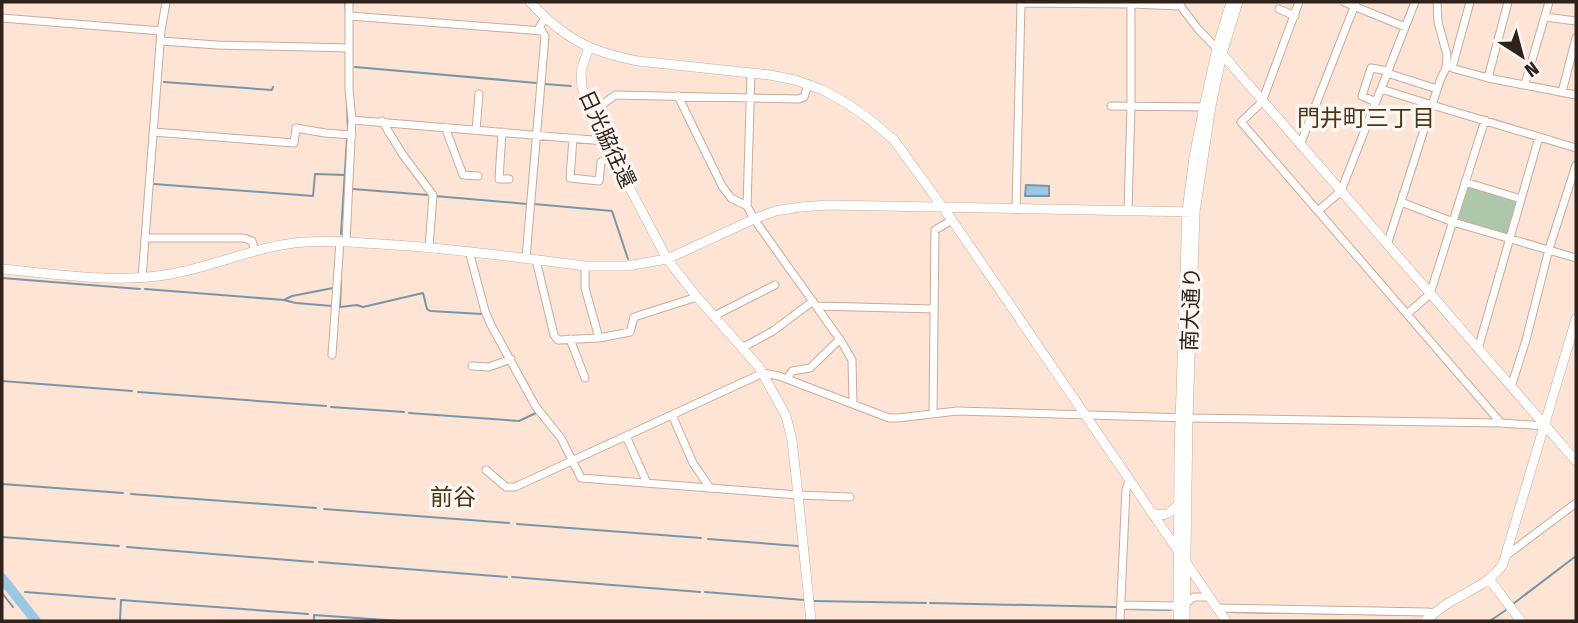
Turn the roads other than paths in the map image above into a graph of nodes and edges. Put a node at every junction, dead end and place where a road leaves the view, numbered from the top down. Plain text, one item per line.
1 (166, 2) edge
2 (349, 2) edge
3 (530, 2) edge
4 (1231, 2) edge
5 (1238, 2) edge
6 (1299, 2) edge
7 (1344, 2) edge
8 (1415, 2) edge
9 (1437, 2) edge
10 (1470, 2) edge
11 (1508, 2) edge
12 (1549, 2) edge
13 (1131, 3) edge
14 (1179, 4) edge
15 (1355, 4) edge
16 (1279, 9) dead end
17 (350, 16) junction
18 (1294, 16) junction
19 (1545, 17) junction
20 (2, 18) edge
21 (545, 18) junction
22 (1576, 21) edge
23 (1405, 27) junction
24 (161, 31) junction
25 (542, 31) junction
26 (1576, 38) edge
27 (160, 41) junction
28 (589, 47) junction
29 (349, 48) junction
30 (1219, 51) junction
31 (1449, 68) junction
32 (1387, 72) junction
33 (751, 73) junction
34 (1488, 78) junction
35 (1525, 84) junction
36 (808, 85) junction
37 (1381, 89) junction
38 (1437, 89) junction
39 (1562, 92) junction
40 (479, 93) dead end
41 (1576, 95) edge
42 (678, 96) junction
43 (750, 98) junction
44 (1262, 102) junction
45 (1376, 102) junction
46 (1432, 105) junction
47 (1111, 106) dead end
48 (1131, 106) junction
49 (1207, 106) junction
50 (592, 113) junction
51 (352, 120) junction
52 (1485, 120) junction
53 (382, 121) junction
54 (445, 127) junction
55 (476, 130) junction
56 (153, 132) junction
57 (502, 132) junction
58 (352, 135) junction
59 (536, 135) junction
60 (1539, 137) junction
61 (573, 138) junction
62 (605, 141) junction
63 (1300, 145) junction
64 (1576, 148) edge
65 (612, 156) junction
66 (1576, 165) edge
67 (478, 176) dead end
68 (509, 179) dead end
69 (1465, 182) junction
70 (1341, 191) junction
71 (1521, 199) junction
72 (1401, 202) junction
73 (747, 206) junction
74 (943, 207) junction
75 (1016, 209) junction
76 (1128, 210) junction
77 (1318, 211) junction
78 (1191, 212) junction
79 (754, 219) junction
80 (952, 220) junction
81 (1453, 222) junction
82 (146, 238) junction
83 (1510, 239) junction
84 (343, 241) junction
85 (1387, 245) junction
86 (429, 247) junction
87 (1549, 249) junction
88 (255, 251) junction
89 (469, 251) junction
90 (526, 258) junction
91 (1576, 258) edge
92 (667, 259) junction
93 (537, 260) junction
94 (585, 266) junction
95 (2, 269) edge
96 (142, 278) junction
97 (775, 285) dead end
98 (1430, 294) junction
99 (697, 297) junction
100 (815, 304) junction
101 (934, 309) junction
102 (1407, 314) junction
103 (714, 316) junction
104 (1576, 319) edge
105 (599, 338) junction
106 (570, 339) junction
107 (840, 339) junction
108 (742, 348) junction
109 (1478, 349) junction
110 (332, 355) dead end
111 (511, 359) junction
112 (472, 366) dead end
113 (763, 373) junction
114 (585, 378) dead end
115 (787, 379) junction
116 (1511, 387) junction
117 (853, 404) junction
118 (933, 413) junction
119 (1084, 414) junction
120 (672, 415) junction
121 (1184, 418) junction
122 (1501, 423) junction
123 (1545, 426) junction
124 (626, 436) junction
125 (1572, 449) edge
126 (572, 461) junction
127 (1576, 461) edge
128 (486, 470) dead end
129 (1129, 481) junction
130 (647, 483) junction
131 (710, 488) junction
132 (798, 495) junction
133 (850, 497) dead end
134 (1179, 503) junction
135 (1576, 503) edge
136 (1150, 511) junction
137 (1179, 552) junction
138 (1507, 555) junction
139 (1186, 564) junction
140 (1489, 579) junction
141 (1209, 597) junction
142 (1121, 605) junction
143 (1182, 605) junction
144 (1217, 608) junction
145 (1303, 610) junction
146 (1434, 614) junction
147 (811, 621) edge
148 (1120, 621) edge
149 (1178, 621) edge
150 (1185, 621) edge
151 (1226, 621) edge
152 (1302, 621) edge
153 (1425, 621) edge
154 (1521, 621) edge

1 - 24 street
2 - 17 street
3 - 21 street
4 - 30 street, 南大通り
5 - 30 street, 南大通り
6 - 18 street
7 - 15 street
8 - 23 street
9 - 31 street
10 - 31 street
11 - 34 street
12 - 19 street
13 - 14 street
13 - 48 street
13 - 75 street
14 - 30 street
15 - 23 street
15 - 63 street
16 - 18 street
17 - 25 street
17 - 29 street
18 - 44 street
19 - 22 street
19 - 35 street
20 - 24 street
21 - 25 street
21 - 28 street
23 - 32 street
24 - 27 street
25 - 59 street
26 - 39 street
27 - 29 street
27 - 56 street
28 - 33 street
28 - 50 street, 日光脇往還
29 - 51 street
30 - 44 street
30 - 49 street, 南大通り
31 - 34 street
31 - 38 street
32 - 37 street
32 - 38 street
32 - 45 street
33 - 36 street
33 - 43 street
34 - 35 street
35 - 39 street
36 - 43 street
36 - 74 street
37 - 45 street
37 - 46 street
38 - 46 street
39 - 41 street
40 - 55 street
42 - 43 street
42 - 50 street
42 - 73 street
43 - 73 street
44 - 63 street
44 - 77 street
45 - 70 street
46 - 52 street
46 - 72 street
47 - 48 street
48 - 49 street
48 - 76 street
49 - 78 street, 南大通り
50 - 62 street, 日光脇往還
51 - 53 street
51 - 58 street
52 - 60 street
52 - 69 street
53 - 54 street
53 - 86 street
54 - 55 street
54 - 67 street
55 - 57 street
56 - 58 street
56 - 82 street
57 - 59 street
57 - 68 street
58 - 84 street
59 - 61 street
59 - 90 street
60 - 64 street
60 - 71 street
61 - 62 street
61 - 65 street
62 - 65 street, 日光脇往還
63 - 70 street
65 - 92 street, 日光脇往還
66 - 87 street
69 - 71 street
69 - 81 street
70 - 77 street
70 - 85 street
71 - 83 street
72 - 81 street
72 - 85 street
73 - 79 street
74 - 75 street
74 - 79 street
74 - 80 street
75 - 76 street
76 - 78 street
77 - 102 street
78 - 121 street, 南大通り
79 - 92 street
79 - 100 street
80 - 101 street
80 - 119 street
81 - 83 street
81 - 98 street
82 - 88 street
82 - 96 street
83 - 87 street
83 - 109 street
84 - 86 street
84 - 88 street
84 - 110 street
85 - 98 street
86 - 89 street
87 - 91 street
87 - 116 street
88 - 96 street
89 - 90 street
89 - 111 street
90 - 93 street
92 - 94 street
92 - 99 street, 日光脇往還
93 - 94 street
93 - 106 street
94 - 105 street
95 - 96 street
97 - 103 street
98 - 102 street
98 - 109 street
99 - 103 street, 日光脇往還
99 - 105 street
100 - 101 street
100 - 107 street
100 - 108 street
101 - 118 street
102 - 122 street
103 - 108 street, 日光脇往還
104 - 123 street
105 - 106 street
106 - 114 street
107 - 115 street
107 - 117 street
108 - 113 street, 日光脇往還
109 - 116 street
111 - 112 street
111 - 126 street
113 - 115 street
113 - 120 street
113 - 132 street, 日光脇往還
115 - 117 street
116 - 123 street
117 - 118 street
118 - 119 street
119 - 121 street
119 - 129 street
120 - 124 street
120 - 131 street
121 - 122 street
121 - 134 street, 南大通り
121 - 139 street, 南大通り
122 - 123 street
123 - 125 street
123 - 138 street
124 - 126 street
124 - 130 street
125 - 127 street
126 - 128 street
126 - 130 street
129 - 136 street
129 - 142 street
130 - 131 street
131 - 132 street
132 - 133 street
132 - 147 street, 日光脇往還
134 - 136 street
134 - 137 street, 南大通り
135 - 138 street
136 - 137 street
137 - 139 street
137 - 143 street, 南大通り
138 - 140 street
139 - 141 street
139 - 143 street, 南大通り
140 - 146 street
140 - 154 street
141 - 143 street
141 - 144 street
142 - 143 street
142 - 148 street
143 - 149 street, 南大通り
143 - 150 street, 南大通り
144 - 145 street
144 - 151 street
145 - 146 street
145 - 152 street
146 - 153 street

